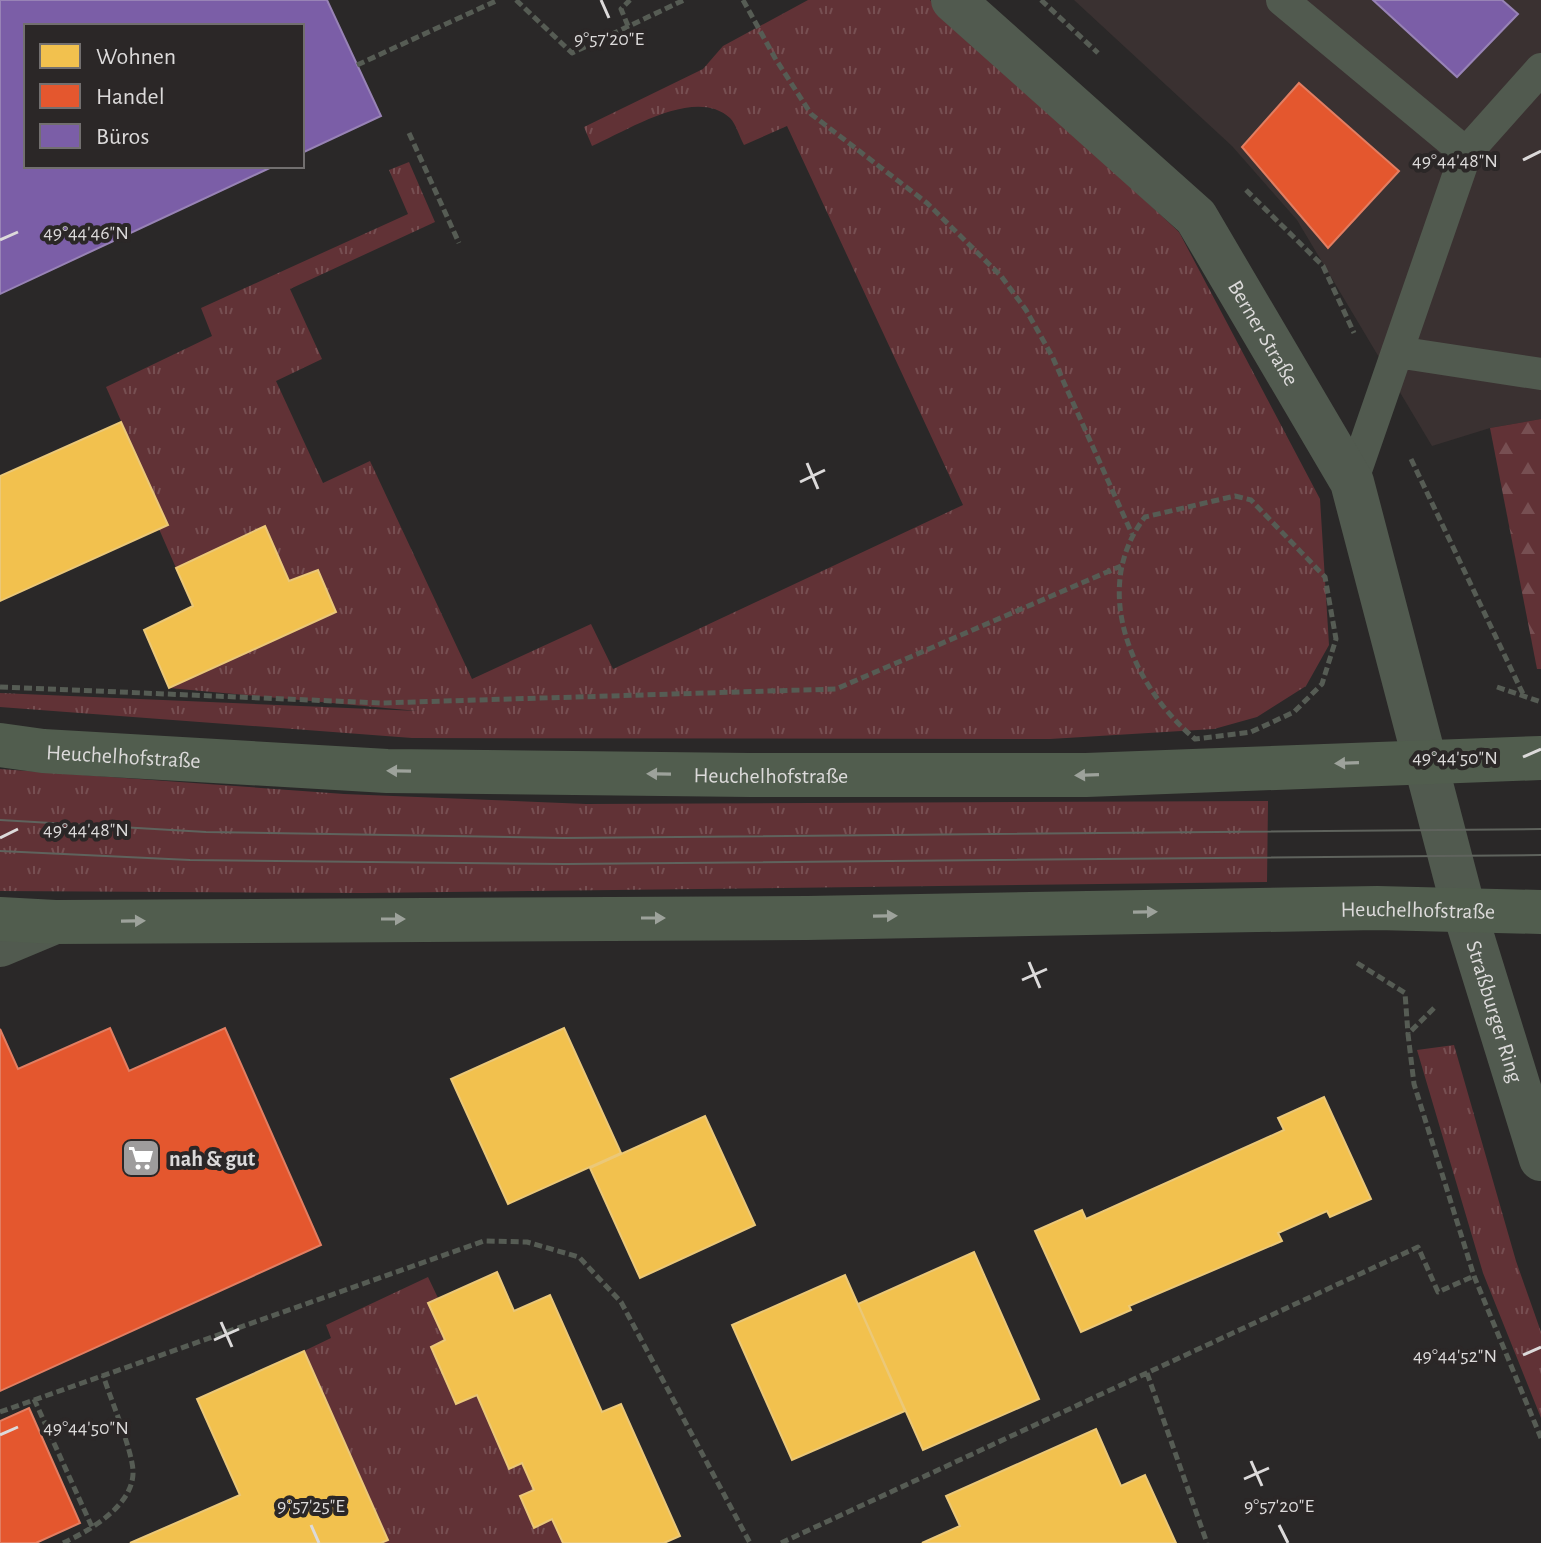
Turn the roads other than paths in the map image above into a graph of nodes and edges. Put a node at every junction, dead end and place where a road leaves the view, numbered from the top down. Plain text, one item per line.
1 (953, 0) edge
2 (1282, 0) edge
3 (1541, 69) edge
4 (1466, 153) junction
5 (1397, 352) junction
6 (1541, 374) edge
7 (1352, 482) junction
8 (0, 745) edge
9 (1541, 758) edge
10 (1425, 760) junction
11 (1464, 910) junction
12 (1541, 912) edge
13 (0, 919) edge
14 (55, 922) junction
15 (0, 945) edge
16 (1541, 1159) edge

1 - 7 street, Berner Straße
2 - 4 lane
3 - 4 lane
4 - 5 lane
5 - 6 lane
5 - 7 lane
7 - 10 street, Berner Straße
10 -> 8 main road, Heuchelhofstraße
9 - 10 main road, Heuchelhofstraße
10 - 11 street, Straßburger Ring
11 - 12 main road, Heuchelhofstraße
14 -> 11 main road, Heuchelhofstraße
11 - 16 street, Straßburger Ring
13 - 14 main road, Heuchelhofstraße
14 - 15 street

